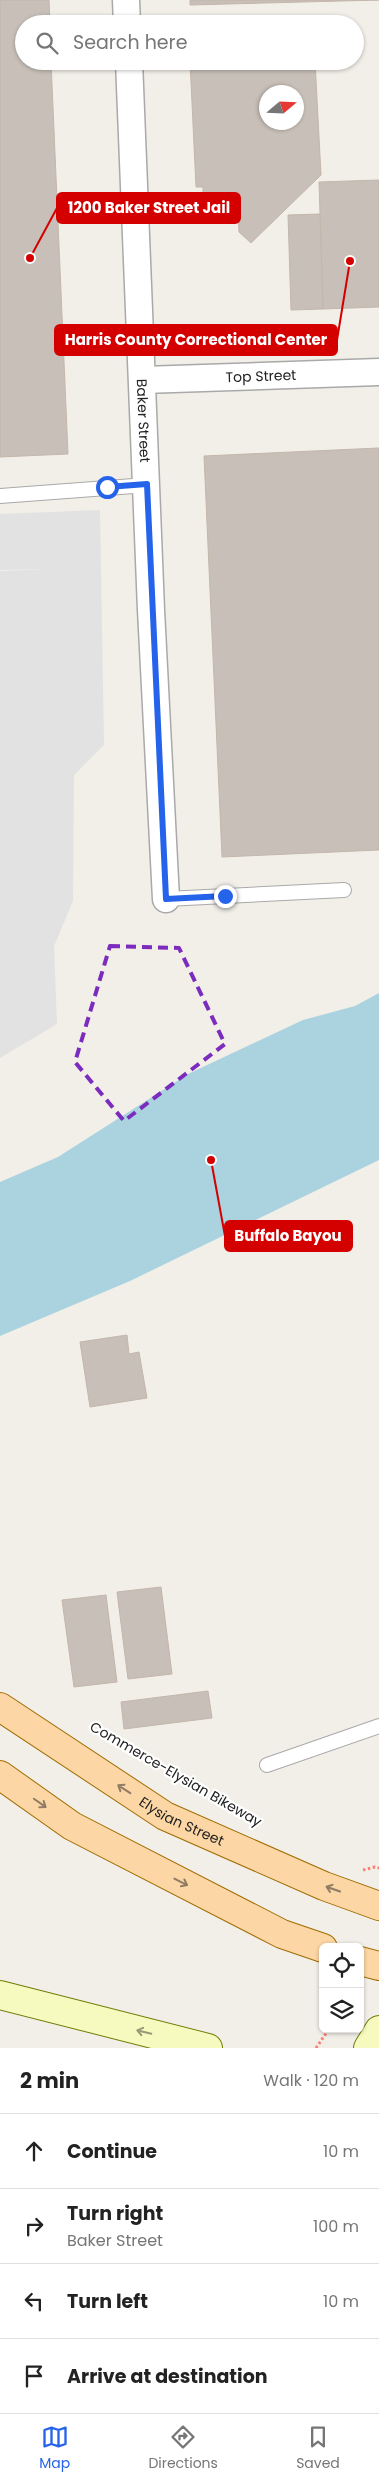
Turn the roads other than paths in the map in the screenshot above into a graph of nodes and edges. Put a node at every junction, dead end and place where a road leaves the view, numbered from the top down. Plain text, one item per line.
1 (126, 0) edge
2 (127, 15) edge
3 (129, 70) edge
4 (379, 372) edge
5 (143, 380) junction
6 (147, 484) junction
7 (3, 492) edge
8 (344, 890) dead end
9 (166, 899) joint
10 (0, 1707) edge
11 (379, 1726) edge
12 (267, 1765) dead end
13 (0, 1775) edge
14 (379, 1906) edge
15 (319, 1947) edge
16 (364, 1962) edge
17 (379, 1966) edge
18 (0, 1996) edge
19 (379, 2030) edge
20 (174, 2043) edge
21 (208, 2048) edge
22 (368, 2048) edge

1 - 2 street
3 - 5 street, Baker Street
4 - 5 street, Top Street
5 - 6 street, Baker Street
6 - 7 lane
6 - 9 street, Baker Street
8 - 9 lane
14 -> 10 main road, Elysian Street
11 - 12 lane
13 -> 15 main road
16 - 17 main road
20 -> 18 main road
19 - 22 main road
20 - 21 main road

